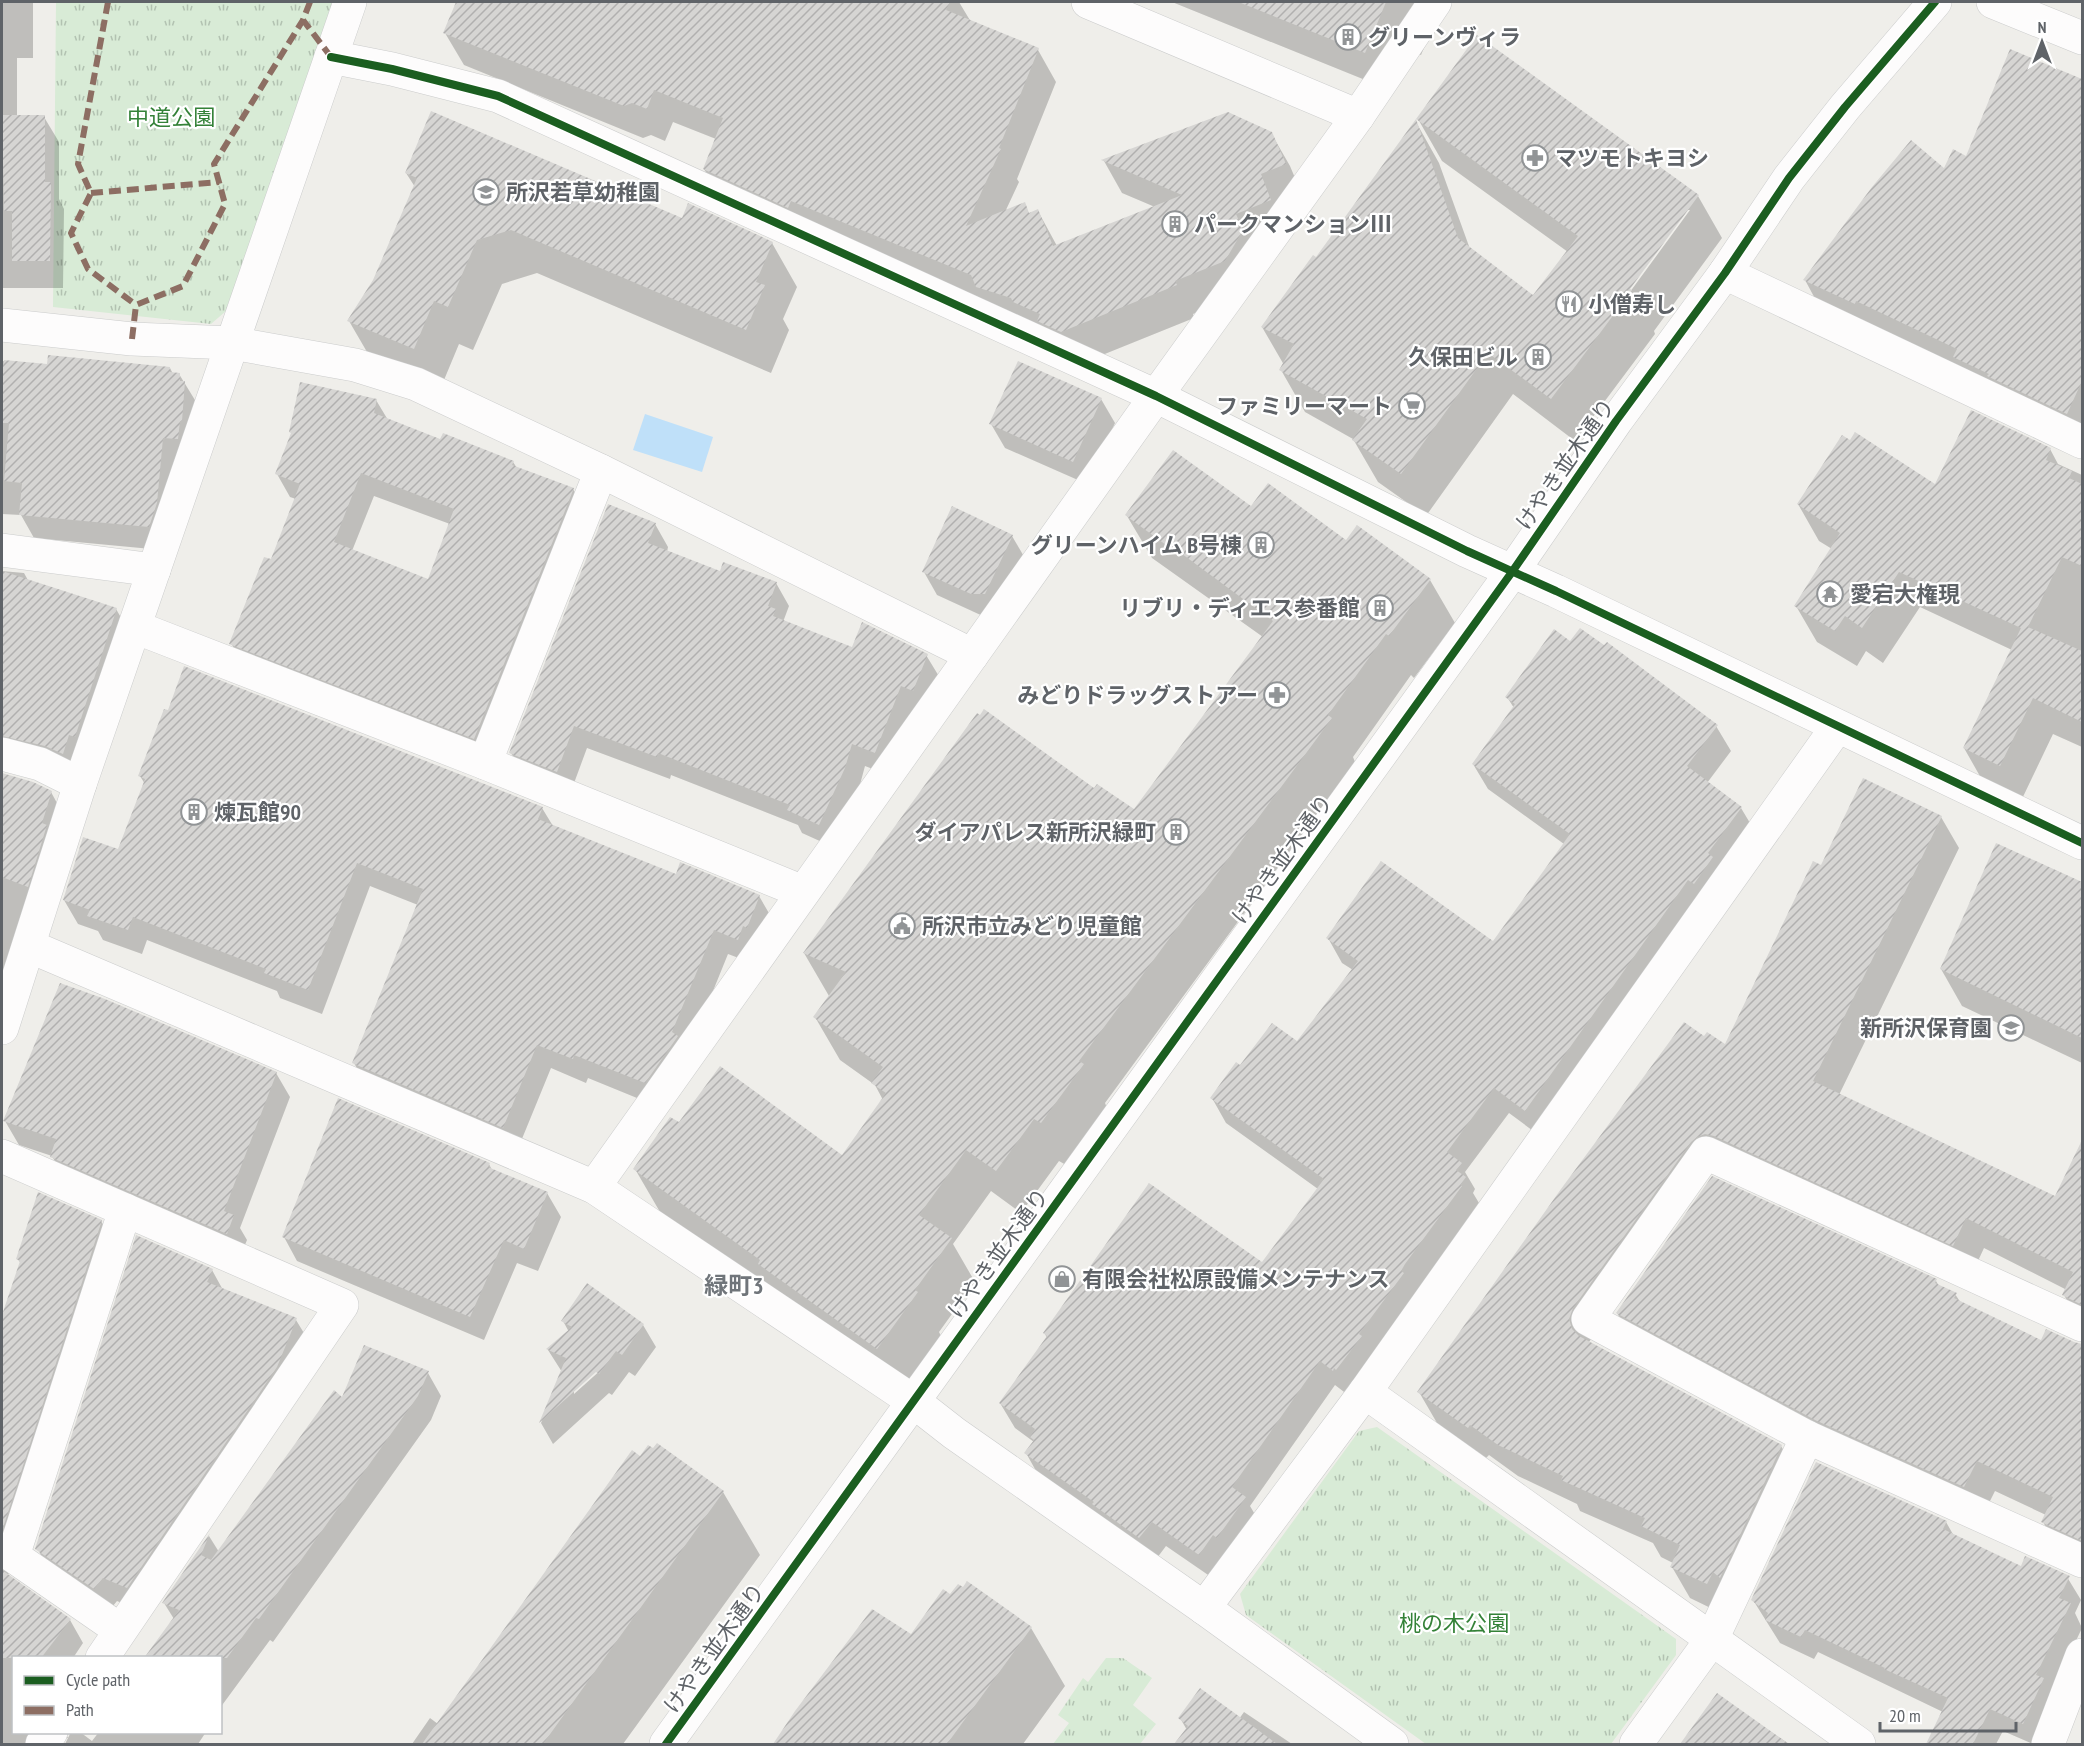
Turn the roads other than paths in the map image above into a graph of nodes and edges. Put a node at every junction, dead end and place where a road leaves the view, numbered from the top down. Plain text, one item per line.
1 (350, 2) edge
2 (1088, 2) edge
3 (1436, 2) edge
4 (1935, 2) edge
5 (1993, 2) edge
6 (2082, 38) edge
7 (331, 57) junction
8 (1358, 116) junction
9 (1725, 273) junction
10 (2, 325) edge
11 (232, 343) junction
12 (1155, 396) junction
13 (2082, 442) edge
14 (601, 471) junction
15 (2, 550) edge
16 (154, 570) junction
17 (1512, 572) junction
18 (135, 627) junction
19 (972, 655) junction
20 (1837, 727) junction
21 (2, 754) edge
22 (485, 763) junction
23 (80, 784) junction
24 (2082, 843) edge
25 (804, 892) junction
26 (29, 946) junction
27 (2, 1028) edge
28 (2, 1156) edge
29 (596, 1194) junction
30 (125, 1210) junction
31 (2082, 1325) edge
32 (1365, 1392) junction
33 (913, 1401) junction
34 (1807, 1437) junction
35 (2082, 1561) edge
36 (1204, 1608) junction
37 (120, 1630) junction
38 (1712, 1639) junction
39 (2082, 1654) edge
40 (103, 1656) edge
41 (666, 1744) edge
42 (1392, 1744) edge
43 (1636, 1744) edge
44 (1859, 1744) edge
45 (2048, 1744) edge

1 - 7 street
2 - 8 street
3 - 8 street
4 - 9 street, けやき並木通り
5 - 6 street
7 - 11 street
7 - 12 street
8 - 12 street
9 - 13 street
9 - 17 street, けやき並木通り
10 - 11 street
11 - 14 street
11 - 16 street
12 - 17 street
12 - 19 street
14 - 19 street
14 - 22 street
15 - 16 street
16 - 18 street
17 - 20 street
17 - 33 street, けやき並木通り
18 - 22 street
18 - 23 street
19 - 25 street
20 - 24 street
20 - 32 street
21 - 23 street
22 - 25 street
23 - 26 street
25 - 29 street
26 - 27 street
26 - 29 street
28 - 30 street
29 - 33 street
30 - 37 street
30 - 37 street
31 - 34 street
32 - 36 street
32 - 38 street
33 - 36 street
33 - 41 street, けやき並木通り
34 - 35 street
34 - 38 street
36 - 42 street
37 - 40 street
38 - 43 street
38 - 44 street
39 - 45 street

